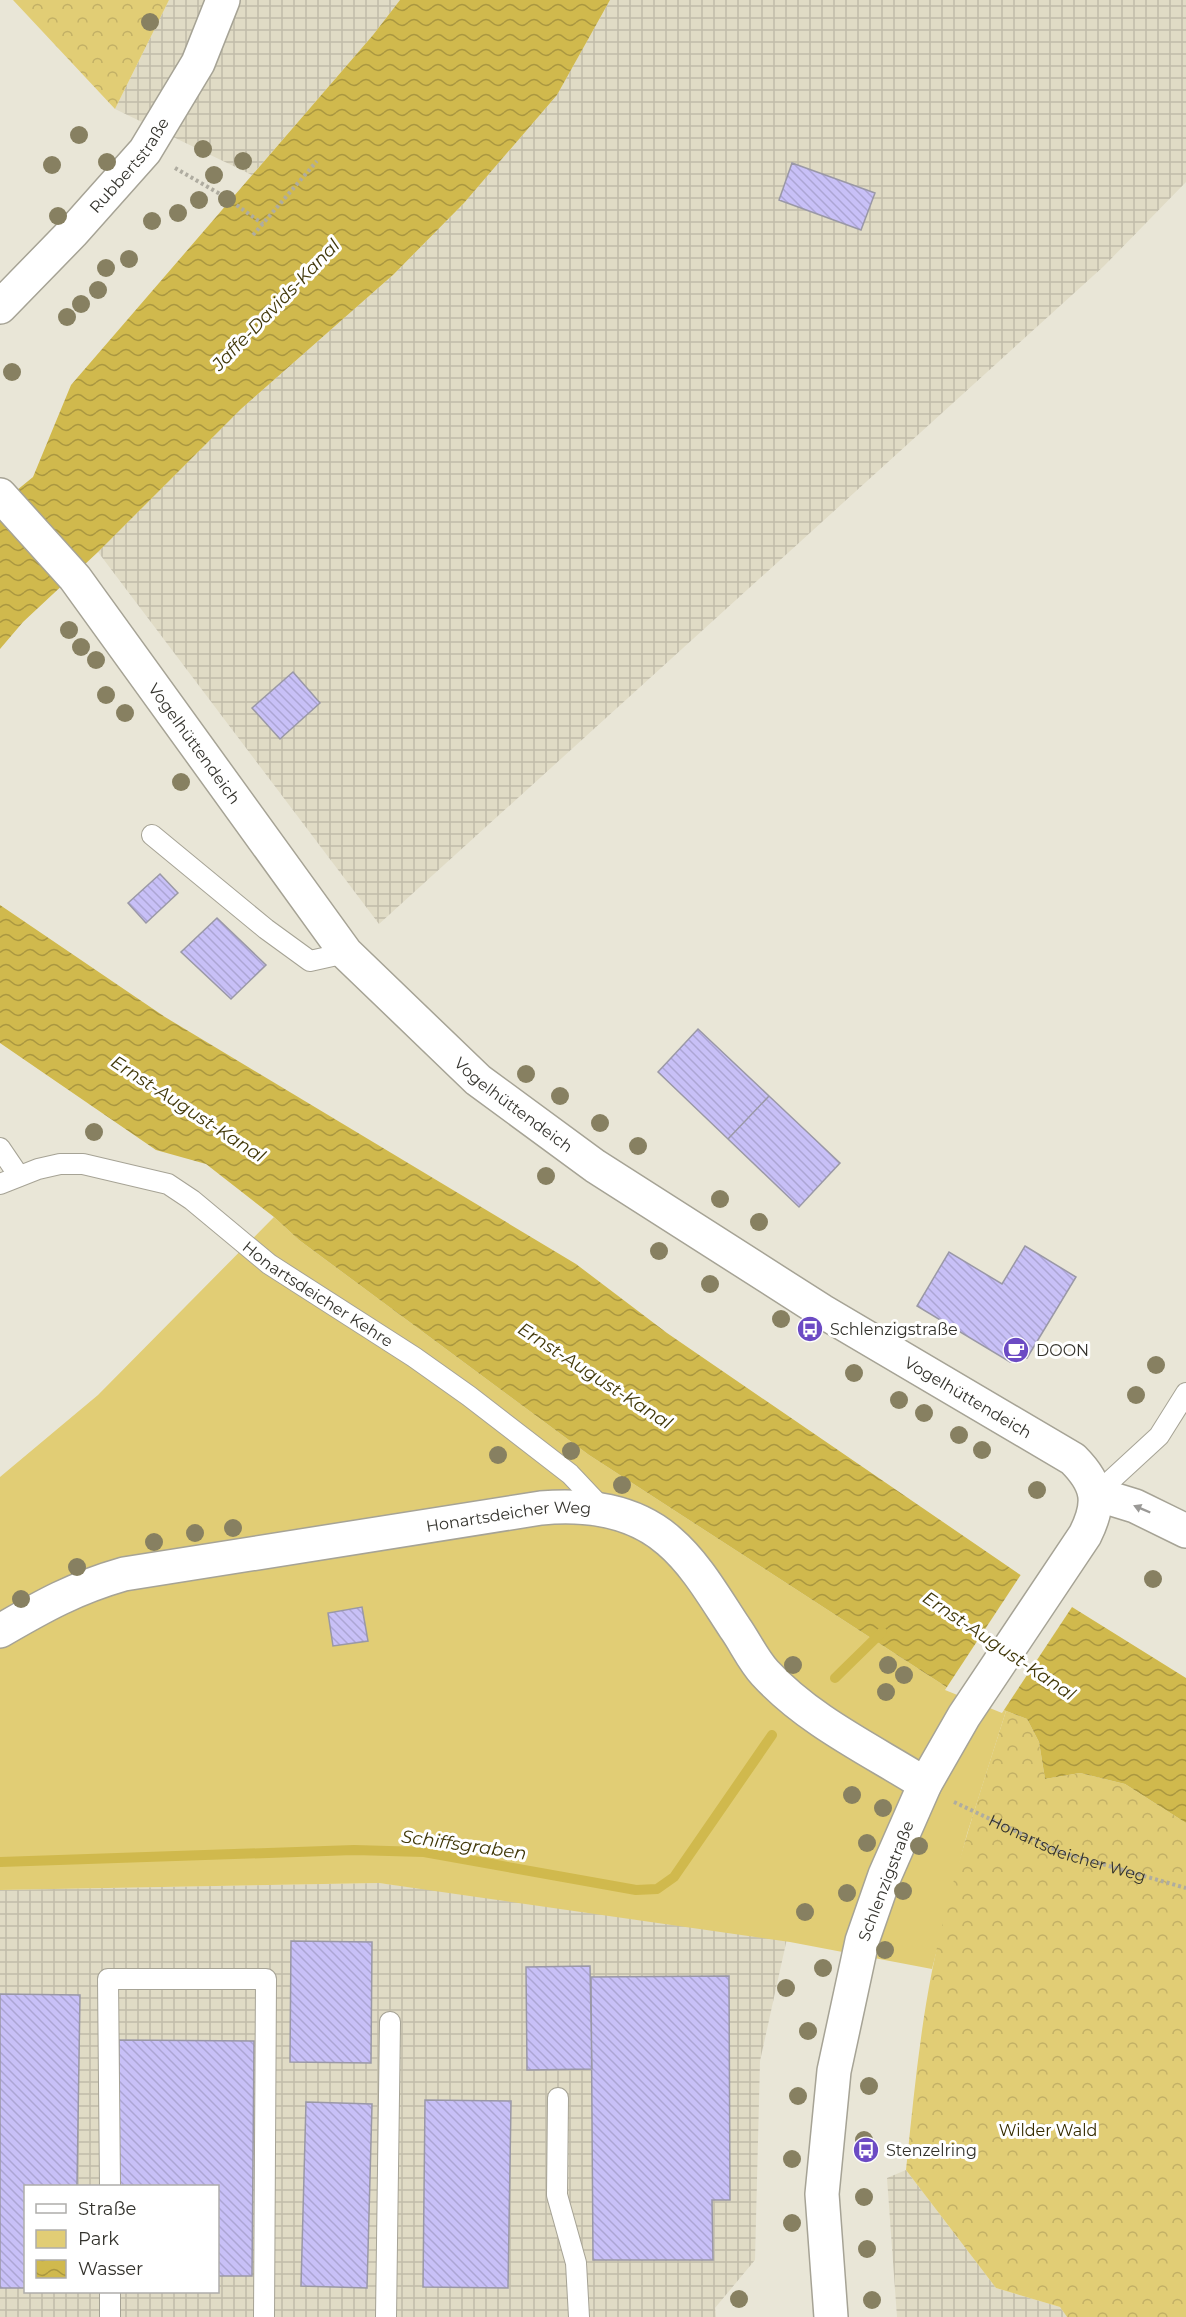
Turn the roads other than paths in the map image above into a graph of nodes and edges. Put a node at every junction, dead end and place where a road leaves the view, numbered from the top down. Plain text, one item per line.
1 (223, 0) edge
2 (0, 308) edge
3 (2, 498) edge
4 (152, 835) dead end
5 (346, 953) junction
6 (0, 1148) edge
7 (18, 1176) junction
8 (0, 1184) edge
9 (1186, 1393) edge
10 (1096, 1494) junction
11 (604, 1510) junction
12 (1186, 1531) edge
13 (0, 1631) edge
14 (925, 1784) junction
15 (390, 2022) dead end
16 (558, 2097) dead end
17 (110, 2185) edge
18 (110, 2293) edge
19 (110, 2317) edge
20 (264, 2317) edge
21 (386, 2317) edge
22 (579, 2317) edge
23 (831, 2317) edge

1 - 2 street, Rubbertstraße
3 - 5 street, Vogelhüttendeich
4 - 5 lane
5 - 10 street, Vogelhüttendeich
6 - 7 lane
7 - 8 lane, Honartsdeicher Kehre
7 - 11 lane, Honartsdeicher Kehre
9 - 10 lane
12 -> 10 street
10 - 14 street, Schlenzigstraße
11 - 13 street, Honartsdeicher Weg
11 - 14 street, Honartsdeicher Weg
14 - 23 street, Schlenzigstraße
15 - 21 lane
16 - 22 lane
17 - 20 lane
18 - 19 lane

